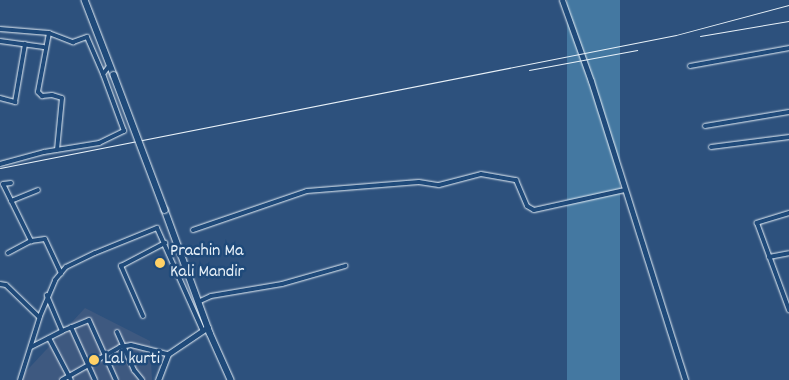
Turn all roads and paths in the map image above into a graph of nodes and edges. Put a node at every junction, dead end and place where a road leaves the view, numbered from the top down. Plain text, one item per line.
1 (85, 0) edge
2 (562, 0) edge
3 (0, 28) edge
4 (49, 32) junction
5 (0, 41) edge
6 (25, 44) junction
7 (44, 48) junction
8 (789, 48) edge
9 (110, 65) junction
10 (690, 66) dead end
11 (103, 74) junction
12 (0, 98) edge
13 (789, 112) edge
14 (705, 126) dead end
15 (789, 137) edge
16 (711, 147) dead end
17 (57, 150) junction
18 (0, 164) edge
19 (11, 183) dead end
20 (38, 190) dead end
21 (626, 190) junction
22 (11, 201) junction
23 (789, 213) edge
24 (193, 230) dead end
25 (31, 242) junction
26 (165, 243) junction
27 (8, 253) dead end
28 (789, 253) edge
29 (769, 258) junction
30 (345, 266) dead end
31 (61, 273) junction
32 (0, 284) edge
33 (47, 295) junction
34 (788, 297) edge
35 (198, 302) junction
36 (789, 310) edge
37 (143, 316) dead end
38 (39, 317) junction
39 (71, 327) junction
40 (205, 328) junction
41 (62, 331) junction
42 (117, 332) dead end
43 (49, 338) junction
44 (125, 346) junction
45 (31, 347) junction
46 (168, 354) junction
47 (106, 356) junction
48 (88, 366) junction
49 (70, 378) edge
50 (20, 380) edge
51 (62, 380) edge
52 (95, 380) edge
53 (116, 380) edge
54 (142, 380) edge
55 (158, 380) edge
56 (231, 380) edge
57 (685, 380) edge

1 - 9 main road
2 - 21 street
3 - 4 street
4 - 7 street
4 - 11 street
5 - 6 street
6 - 7 street
6 - 12 street
7 - 17 street
8 - 10 street
9 - 11 street
9 - 35 main road, bridge
11 - 17 street
13 - 14 street
15 - 16 street
17 - 18 street
19 - 22 street
20 - 22 street
21 - 24 street
21 - 57 street
22 - 25 street
23 - 29 street
25 - 27 street
25 - 31 street
26 - 31 street
26 - 37 street
26 - 40 street
28 - 29 street
29 - 34 street
30 - 35 street
31 - 33 street
32 - 38 street
33 - 38 street
33 - 41 street
34 - 36 street
35 - 40 main road
38 - 45 street
39 - 41 street
39 - 47 street
39 - 48 street
40 - 46 street
40 - 56 main road
41 - 43 street
42 - 44 street
43 - 45 street
43 - 49 street
44 - 46 street
44 - 47 street
44 - 54 street
45 - 50 street
46 - 55 street
47 - 48 street
47 - 53 street
48 - 49 street
48 - 52 street
49 - 51 street

